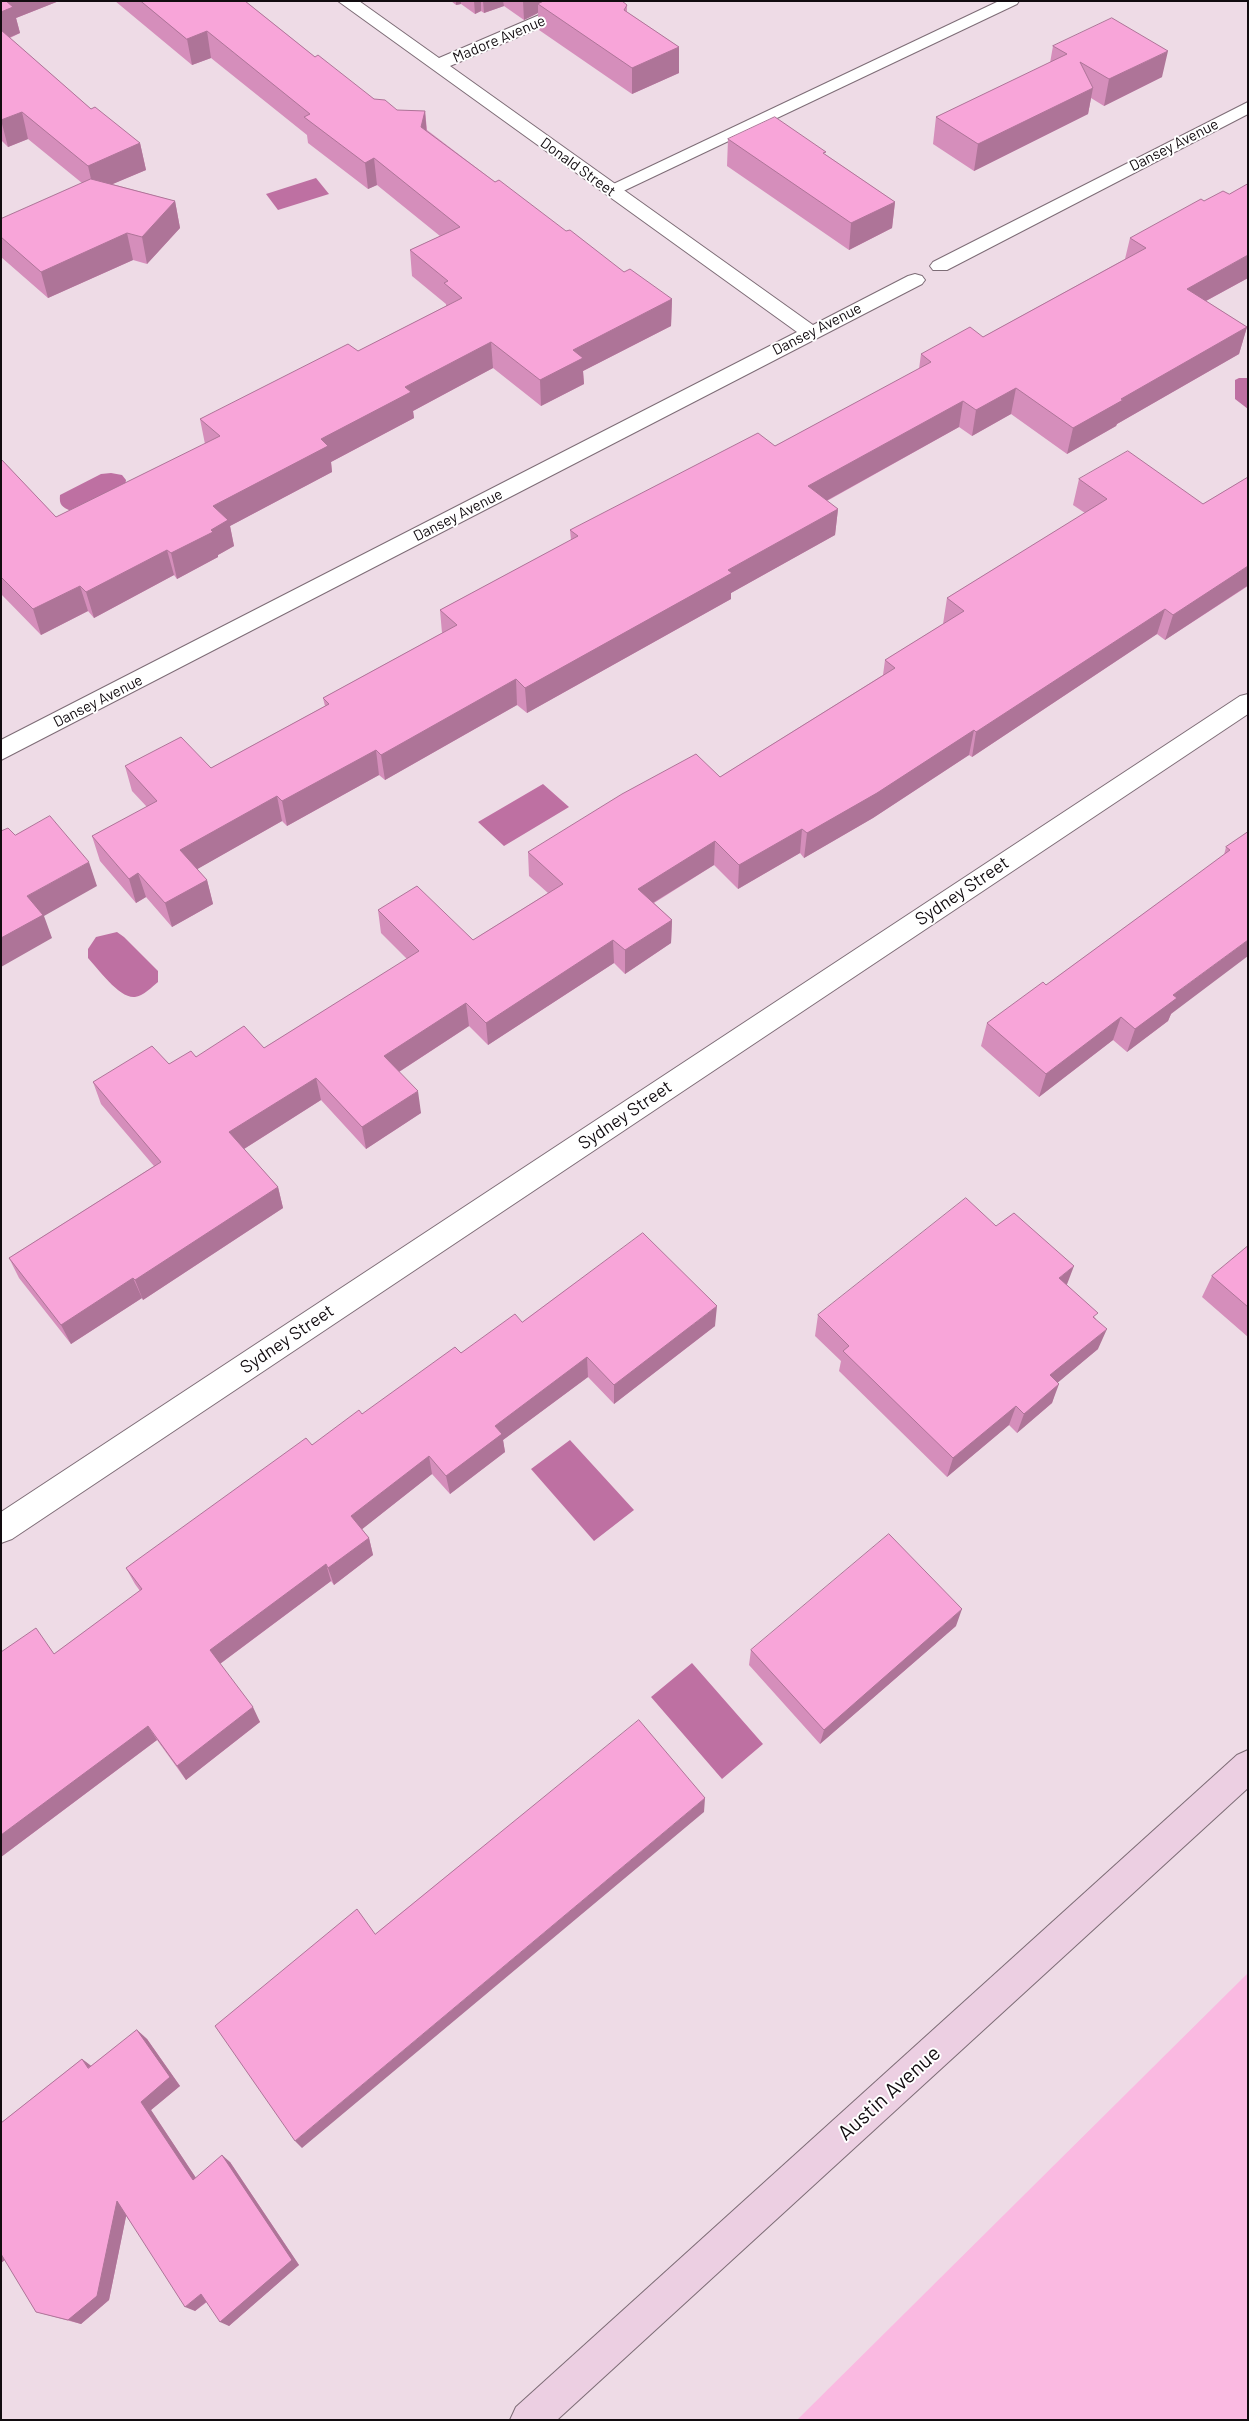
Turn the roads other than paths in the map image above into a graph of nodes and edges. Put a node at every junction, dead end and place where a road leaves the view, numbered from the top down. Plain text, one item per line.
1 (347, 1) edge
2 (587, 1) edge
3 (1012, 1) edge
4 (438, 65) junction
5 (1248, 107) edge
6 (611, 191) junction
7 (940, 266) dead end
8 (915, 280) dead end
9 (810, 332) junction
10 (1248, 702) edge
11 (1, 751) edge
12 (1, 1529) edge
13 (1248, 1766) edge
14 (529, 2420) edge

1 - 4 street, Donald Street
2 - 4 street, Madore Avenue
3 - 6 lane
4 - 6 street, Donald Street
5 - 7 street, Dansey Avenue
6 - 9 street, Donald Street
8 - 9 street, Dansey Avenue
9 - 11 street, Dansey Avenue
10 - 12 street, Sydney Street
13 - 14 main road, Austin Avenue

